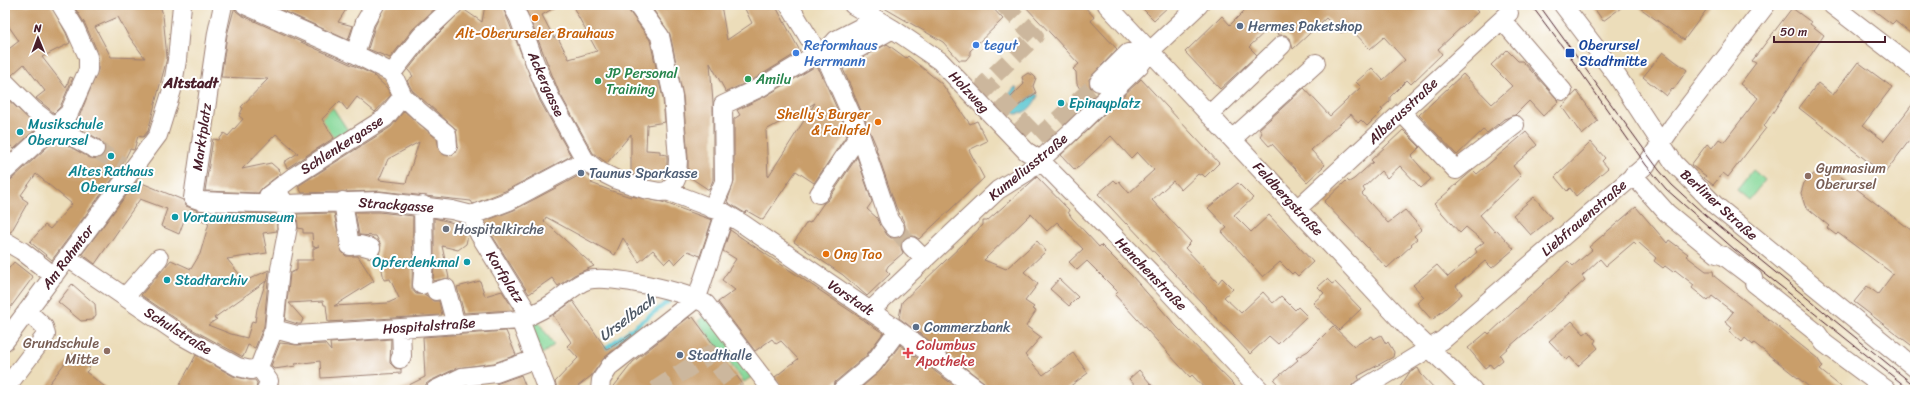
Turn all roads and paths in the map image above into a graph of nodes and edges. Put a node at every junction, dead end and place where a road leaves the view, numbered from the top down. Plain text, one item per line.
1 (61, 5) edge
2 (182, 5) edge
3 (223, 5) edge
4 (245, 5) edge
5 (375, 5) edge
6 (454, 5) edge
7 (512, 5) edge
8 (638, 5) edge
9 (789, 5) edge
10 (853, 5) edge
11 (1107, 5) edge
12 (1199, 5) edge
13 (1562, 5) edge
14 (1766, 5) edge
15 (1832, 5) edge
16 (1502, 11) edge
17 (877, 19) junction
18 (893, 29) junction
19 (1282, 45) dead end
20 (1150, 51) junction
21 (355, 54) junction
22 (824, 56) junction
23 (1316, 63) dead end
24 (1915, 69) edge
25 (392, 73) junction
26 (5, 82) edge
27 (1098, 82) tunnel mouth
28 (1563, 91) dead end
29 (403, 96) junction
30 (1402, 113) junction
31 (1209, 115) junction
32 (1515, 125) dead end
33 (55, 127) junction
34 (860, 134) junction
35 (1232, 139) junction
36 (1661, 143) junction
37 (448, 146) dead end
38 (94, 150) tunnel mouth
39 (584, 160) junction
40 (1040, 160) junction
41 (5, 171) edge
42 (1633, 175) junction
43 (667, 191) junction
44 (819, 194) dead end
45 (281, 197) junction
46 (343, 201) junction
47 (258, 202) joint
48 (423, 205) junction
49 (1297, 209) junction
50 (718, 211) junction
51 (472, 215) junction
52 (895, 228) tunnel mouth
53 (5, 241) edge
54 (911, 246) tunnel mouth
55 (371, 248) dead end
56 (68, 258) junction
57 (159, 258) dead end
58 (925, 260) junction
59 (54, 276) junction
60 (124, 297) junction
61 (697, 298) junction
62 (27, 311) junction
63 (870, 311) junction
64 (525, 318) junction
65 (456, 325) junction
66 (401, 328) junction
67 (274, 329) junction
68 (898, 330) junction
69 (5, 341) edge
70 (1430, 349) junction
71 (535, 358) junction
72 (400, 359) dead end
73 (259, 367) junction
74 (1915, 368) edge
75 (5, 378) edge
76 (494, 382) edge
77 (975, 389) edge
78 (266, 390) edge
79 (435, 390) edge
80 (547, 390) edge
81 (600, 390) edge
82 (772, 390) edge
83 (842, 390) edge
84 (1260, 390) edge
85 (1361, 390) edge
86 (1473, 390) edge
87 (1887, 390) edge

1 - 33 street
2 - 56 street, Am Rahmtor
3 - 47 street, Marktplatz
4 - 21 street
5 - 21 street
6 - 25 street
7 - 39 street, Ackergasse
8 - 43 street
9 - 22 street
10 - 17 street, Holzweg
11 - 20 street, Feldbergstraße
12 - 20 street, Kumeliusstraße
13 - 36 street, Berliner Straße
14 - 36 street, Liebfrauenstraße
15 - 24 street
16 - 28 street
16 - 30 street, Alberusstraße
17 - 18 street, Holzweg
17 - 22 street
18 - 22 street
18 - 40 street, Holzweg
19 - 31 street
20 - 27 street
20 - 31 street, Feldbergstraße
20 - 40 street, Kumeliusstraße
21 - 25 street
22 - 34 street
22 - 50 street
23 - 35 street
25 - 29 street
26 - 33 street
29 - 37 street
29 - 45 street, Schlenkergasse
30 - 32 street
30 - 49 street, Alberusstraße
31 - 35 street, Feldbergstraße
33 - 38 street
33 - 41 street
34 - 44 street
34 - 52 street
35 - 49 street, Feldbergstraße
36 - 42 street, Liebfrauenstraße
36 - 74 street, Berliner Straße
39 - 43 street, Vorstadt
39 - 51 street
40 - 58 street, Kumeliusstraße
40 - 84 street, Henchenstraße
42 - 70 street, Liebfrauenstraße
42 - 87 street
43 - 50 street, Vorstadt
45 - 46 street, Strackgasse
45 - 47 street, Schlenkergasse
45 - 67 street
46 - 48 street, Strackgasse
46 - 55 street
48 - 51 street, Strackgasse
48 - 65 street
49 - 70 street, Feldbergstraße
50 - 61 street
50 - 63 street, Vorstadt
51 - 64 street, Korfplatz
53 - 59 street
54 - 58 street
56 - 59 street, Am Rahmtor
56 - 60 street, Schulstraße
57 - 60 street
58 - 63 street, Kumeliusstraße
59 - 62 street, Am Rahmtor
60 - 73 street, Schulstraße
61 - 64 street, Hospitalstraße
61 - 81 street
61 - 82 street
62 - 69 street, Am Rahmtor
62 - 75 street
63 - 68 street, Vorstadt
64 - 65 street, Hospitalstraße
64 - 71 street, Korfplatz
65 - 66 street, Hospitalstraße
66 - 67 street, Hospitalstraße
66 - 72 street
67 - 73 street
68 - 77 street, Vorstadt
68 - 83 street
70 - 85 street, Liebfrauenstraße
70 - 86 street, Feldbergstraße
71 - 76 street
71 - 80 street, Korfplatz
73 - 78 street
76 - 79 street

